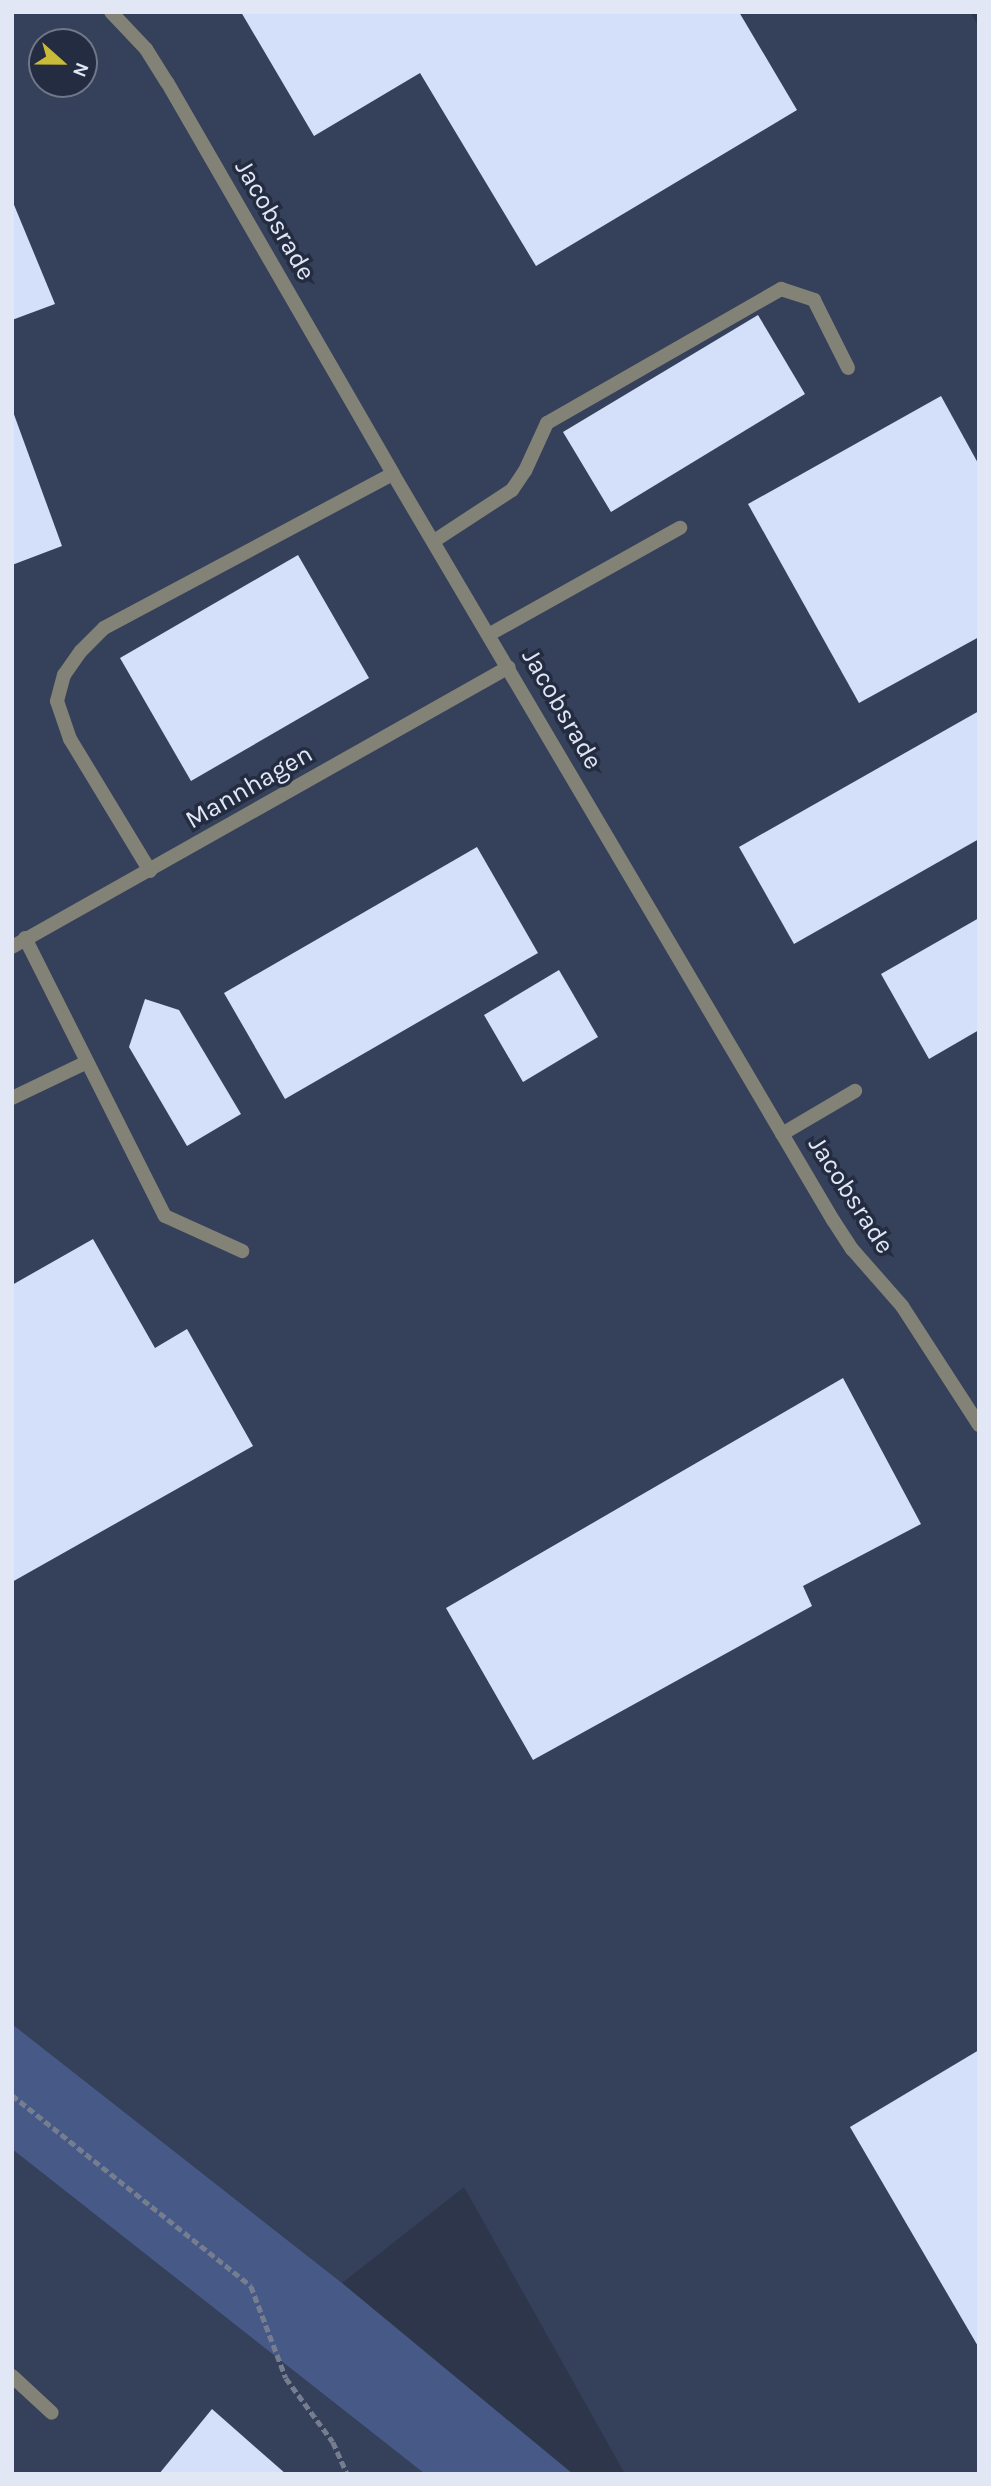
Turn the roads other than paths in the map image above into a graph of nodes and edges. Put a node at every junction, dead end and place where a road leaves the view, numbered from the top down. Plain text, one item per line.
1 (111, 12) edge
2 (848, 368) dead end
3 (393, 474) junction
4 (680, 528) dead end
5 (434, 541) junction
6 (489, 634) junction
7 (509, 667) junction
8 (150, 871) junction
9 (25, 939) junction
10 (12, 947) edge
11 (87, 1062) junction
12 (855, 1091) dead end
13 (12, 1098) edge
14 (782, 1134) junction
15 (242, 1251) dead end
16 (979, 1425) edge
17 (12, 2376) edge
18 (52, 2413) dead end

1 - 3 street, Jacobsrade
2 - 5 street
3 - 5 street, Jacobsrade
3 - 8 street
4 - 6 street
5 - 6 street, Jacobsrade
6 - 7 street, Jacobsrade
7 - 8 street, Mannhagen
7 - 14 street, Jacobsrade
8 - 9 street, Mannhagen
9 - 10 street, Mannhagen
9 - 11 street
11 - 13 street
11 - 15 street
12 - 14 street
14 - 16 street, Jacobsrade
17 - 18 street

